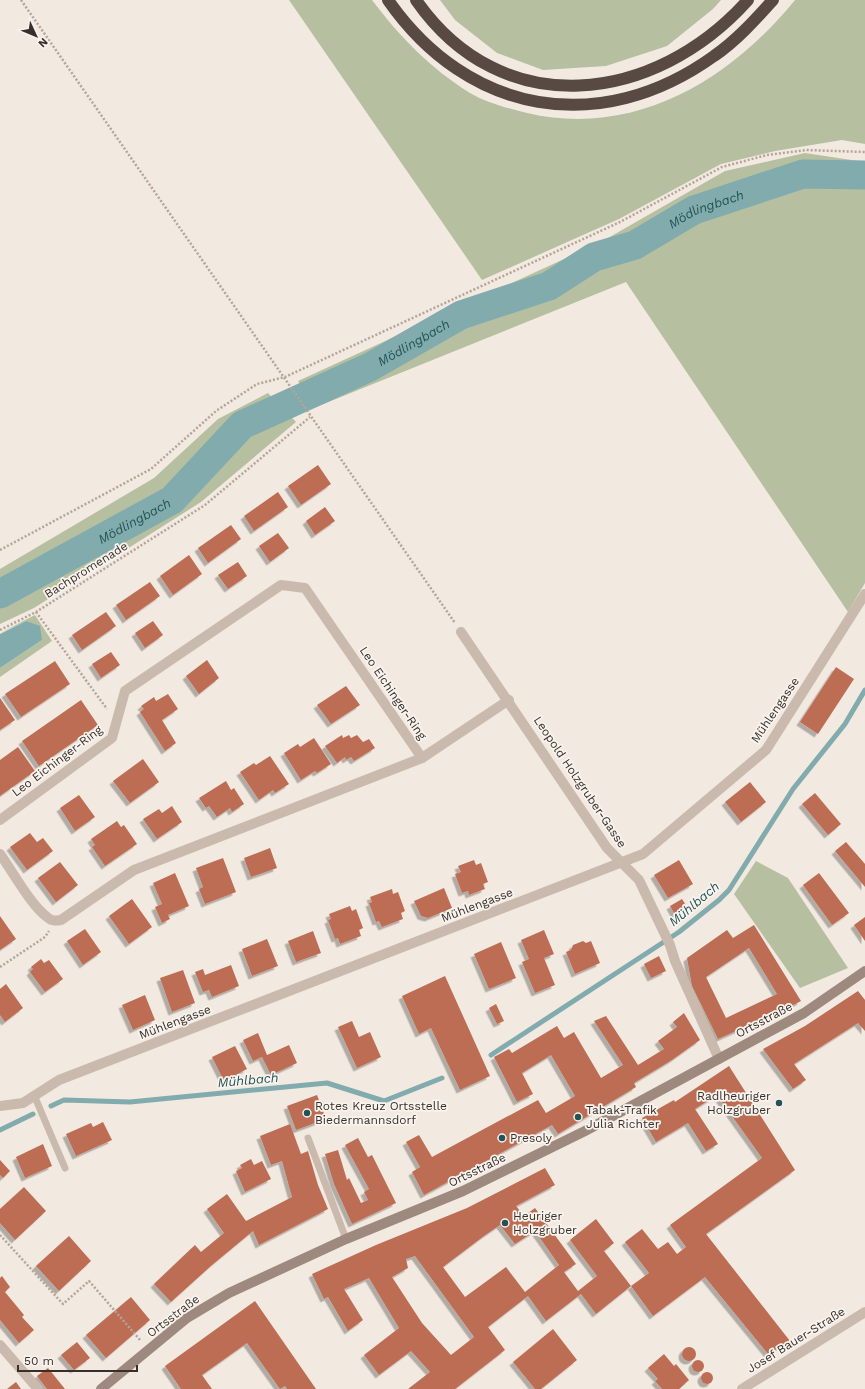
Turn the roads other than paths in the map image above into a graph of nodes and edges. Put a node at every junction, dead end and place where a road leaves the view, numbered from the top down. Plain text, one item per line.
1 (388, 0) edge
2 (416, 0) edge
3 (748, 0) edge
4 (773, 0) edge
5 (865, 594) edge
6 (461, 632) road end
7 (508, 700) junction
8 (422, 758) junction
9 (0, 820) edge
10 (0, 854) edge
11 (621, 863) junction
12 (865, 971) edge
13 (719, 1059) junction
14 (34, 1096) junction
15 (0, 1106) edge
16 (308, 1138) dead end
17 (65, 1168) dead end
18 (346, 1240) junction
19 (865, 1312) edge
20 (0, 1345) edge
21 (38, 1389) edge
22 (101, 1389) edge
23 (742, 1389) edge

1 - 4 highway
2 - 3 highway
5 - 11 street, Mühlengasse
6 - 7 street, Leopold Holzgruber-Gasse
7 - 8 street
7 - 11 street, Leopold Holzgruber-Gasse
8 - 9 street, Leo Eichinger-Ring
8 - 10 street, Leo Eichinger-Ring
11 - 13 street, Leopold Holzgruber-Gasse
11 - 14 street, Mühlengasse
12 - 13 street, Ortsstraße
13 - 18 street, Ortsstraße
14 - 15 street, Mühlengasse
14 - 17 lane
16 - 18 lane
18 - 22 street, Ortsstraße
19 - 23 street, Josef Bauer-Straße
20 - 21 street

